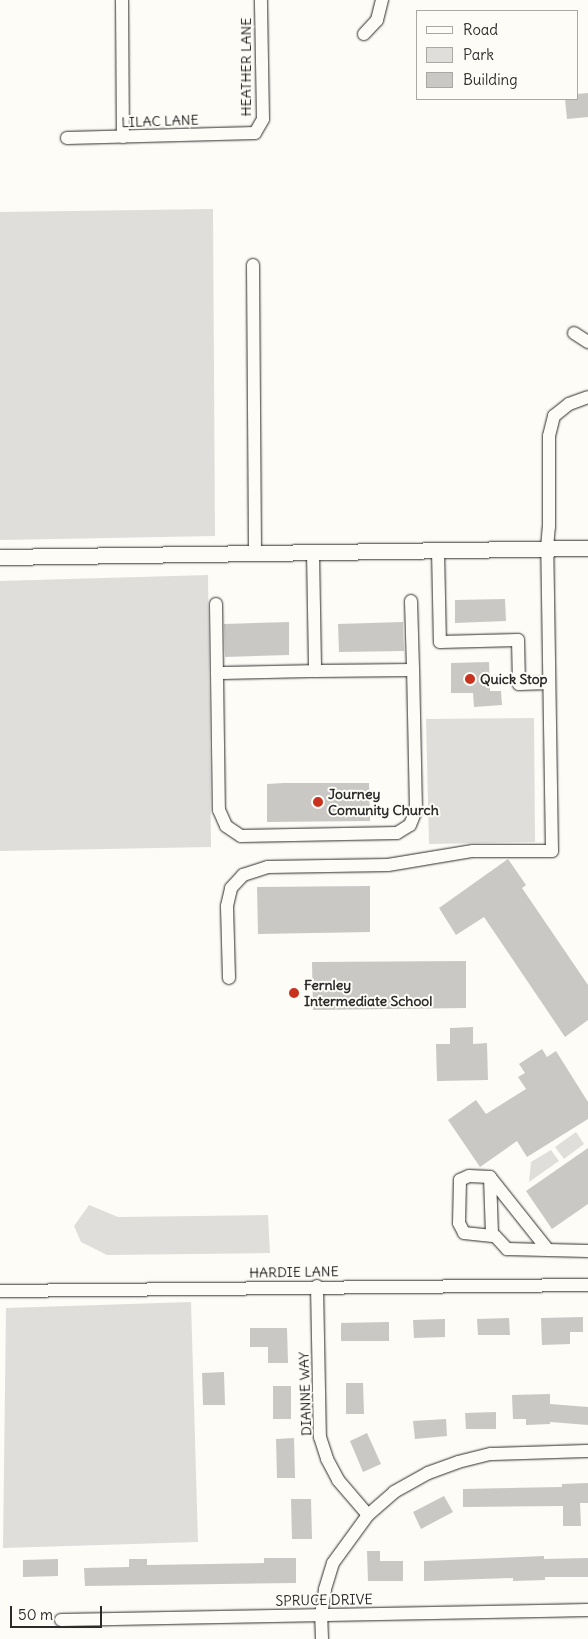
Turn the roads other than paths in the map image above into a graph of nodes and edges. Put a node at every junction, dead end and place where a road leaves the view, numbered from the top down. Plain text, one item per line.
1 (122, 0) edge
2 (261, 0) edge
3 (382, 0) edge
4 (364, 34) dead end
5 (255, 133) joint
6 (123, 137) junction
7 (66, 138) dead end
8 (253, 265) dead end
9 (574, 334) dead end
10 (588, 342) edge
11 (588, 397) edge
12 (547, 548) junction
13 (588, 548) edge
14 (438, 550) junction
15 (313, 552) junction
16 (254, 553) junction
17 (0, 557) edge
18 (412, 600) dead end
19 (216, 604) dead end
20 (413, 670) junction
21 (315, 672) junction
22 (217, 673) junction
23 (549, 683) junction
24 (229, 978) dead end
25 (490, 1177) junction
26 (492, 1235) junction
27 (548, 1250) junction
28 (588, 1251) edge
29 (588, 1285) edge
30 (317, 1286) junction
31 (0, 1291) edge
32 (588, 1451) edge
33 (368, 1515) junction
34 (588, 1610) edge
35 (321, 1615) junction
36 (61, 1620) dead end
37 (322, 1639) edge

1 - 6 street
2 - 5 street, HEATHER LANE
3 - 4 street
5 - 6 street, LILAC LANE
6 - 7 street, LILAC LANE
8 - 16 street
9 - 10 street
11 - 12 street
12 - 13 main road
12 - 14 main road
12 - 23 street
14 - 15 main road
14 - 23 street
15 - 16 main road
15 - 21 street
16 - 17 main road
18 - 20 street
19 - 22 street
20 - 21 street
20 - 22 street
21 - 22 street
23 - 24 street
25 - 26 street
25 - 26 street
25 - 27 street
26 - 27 street
27 - 28 street
29 - 30 street, HARDIE LANE
30 - 31 street, HARDIE LANE
30 - 33 street, DIANNE WAY
32 - 33 street
33 - 35 street
34 - 35 street, SPRUCE DRIVE
35 - 36 street, SPRUCE DRIVE
35 - 37 street

